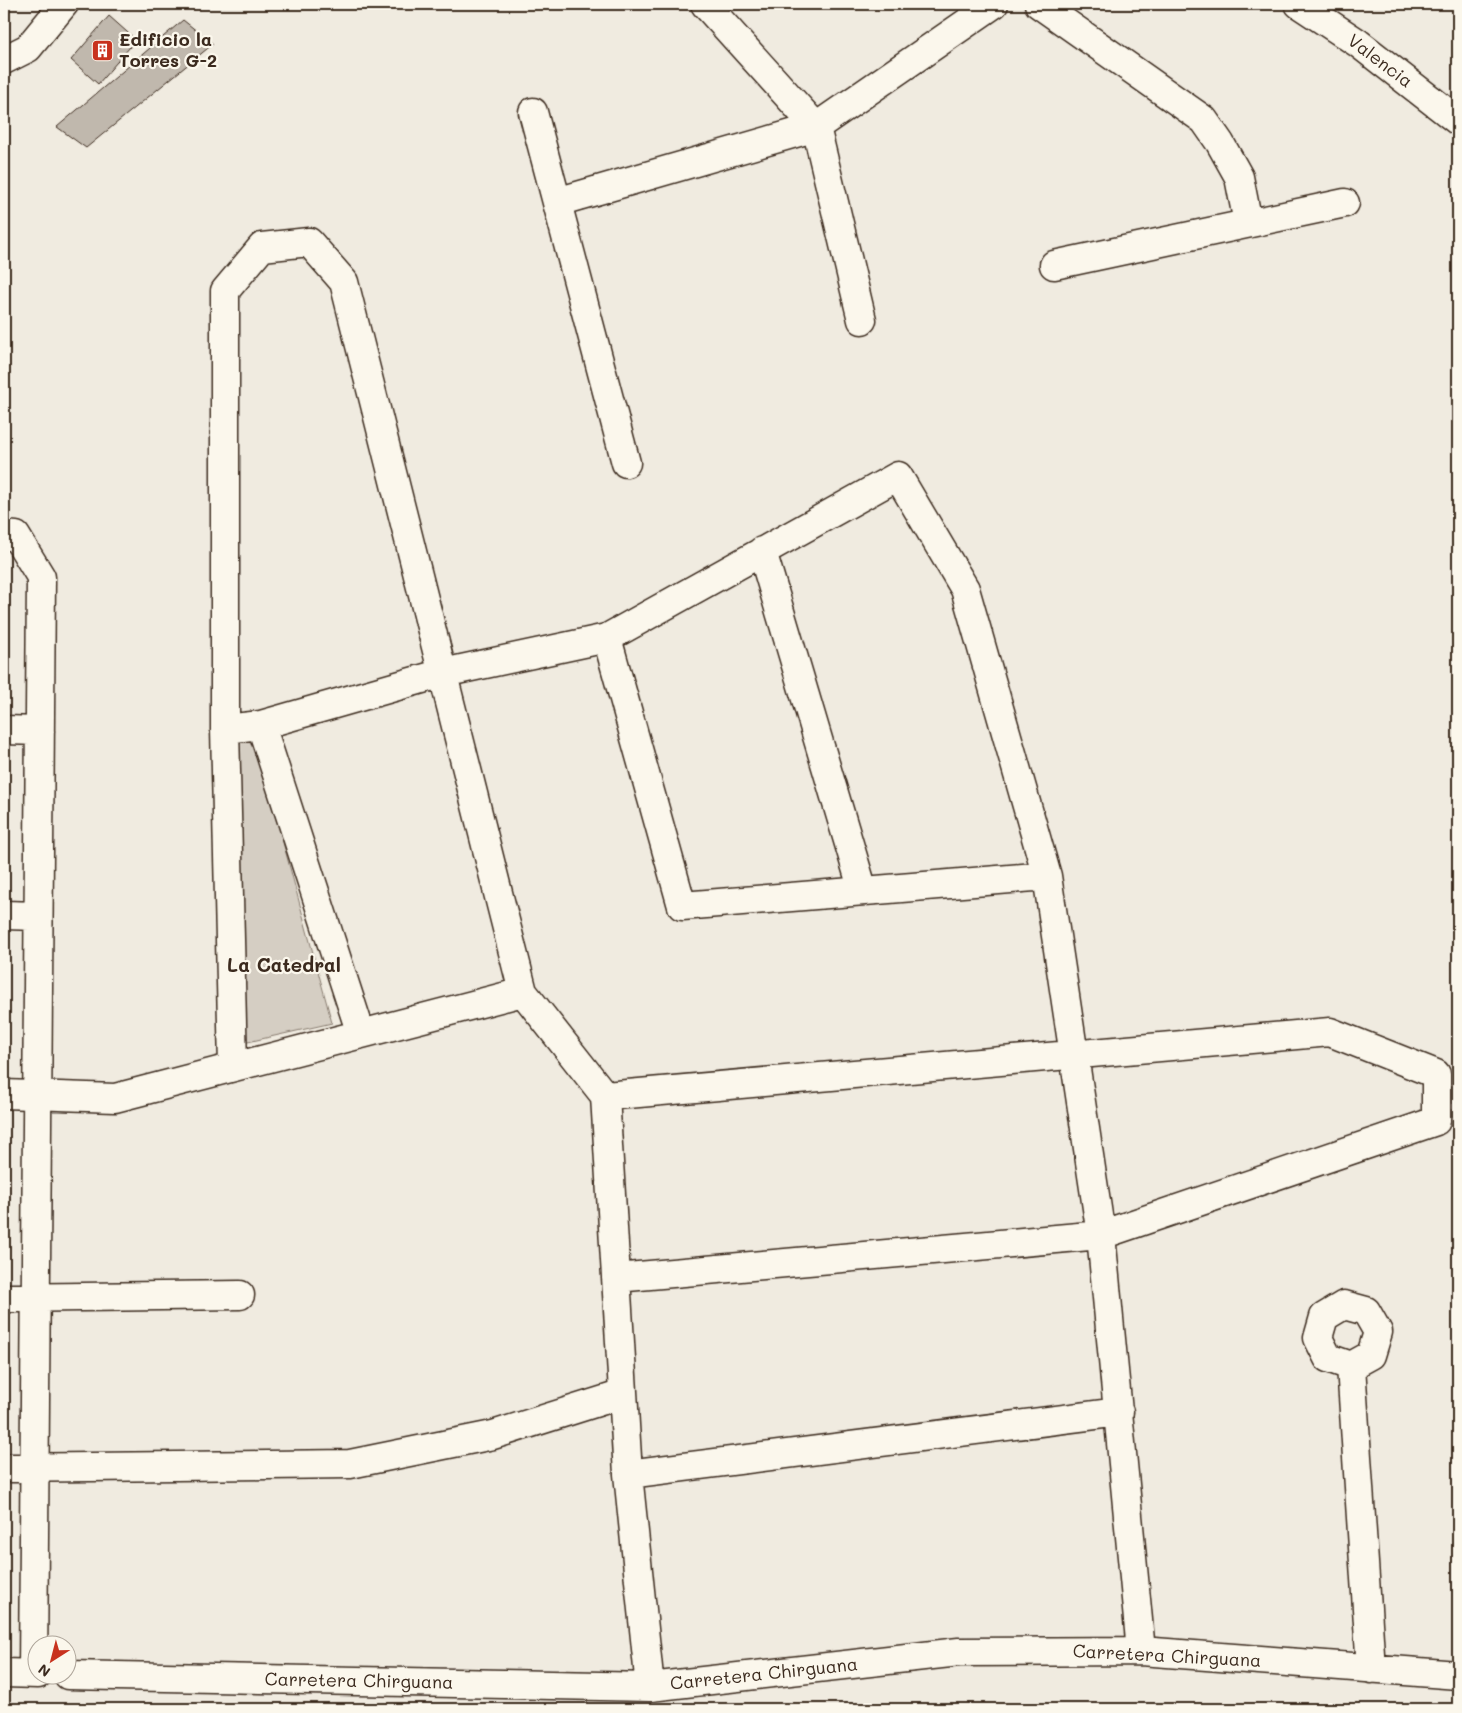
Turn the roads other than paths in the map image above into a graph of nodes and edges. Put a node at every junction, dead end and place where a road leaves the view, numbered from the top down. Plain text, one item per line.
1 (64, 4) edge
2 (705, 4) edge
3 (994, 4) edge
4 (1039, 4) edge
5 (1299, 4) edge
6 (4, 60) edge
7 (533, 112) dead end
8 (1458, 121) edge
9 (816, 127) junction
10 (557, 202) junction
11 (1344, 203) dead end
12 (1248, 222) junction
13 (1054, 265) dead end
14 (862, 320) dead end
15 (626, 462) dead end
16 (4, 535) edge
17 (762, 552) junction
18 (607, 638) junction
19 (443, 673) junction
20 (261, 724) junction
21 (225, 729) junction
22 (4, 730) edge
23 (40, 731) junction
24 (1048, 876) junction
25 (863, 891) junction
26 (4, 915) edge
27 (38, 916) junction
28 (523, 992) junction
29 (361, 1034) junction
30 (1074, 1055) junction
31 (233, 1066) junction
32 (4, 1094) edge
33 (38, 1094) junction
34 (605, 1096) junction
35 (1101, 1235) junction
36 (616, 1278) junction
37 (240, 1296) dead end
38 (4, 1298) edge
39 (36, 1298) junction
40 (1351, 1366) dead end
41 (623, 1394) junction
42 (1119, 1412) junction
43 (4, 1468) edge
44 (35, 1468) junction
45 (628, 1474) junction
46 (35, 1636) edge
47 (1142, 1651) junction
48 (1370, 1669) junction
49 (4, 1673) edge
50 (28, 1674) edge
51 (78, 1675) edge
52 (1458, 1675) edge
53 (650, 1687) junction

1 - 6 street
2 - 9 street
3 - 9 street
4 - 12 street
5 - 8 street, Valencia
7 - 10 street
9 - 10 street
9 - 14 street
10 - 15 street
11 - 12 street
12 - 13 street
16 - 23 street
17 - 18 street
17 - 24 street
17 - 25 street
18 - 19 street
18 - 25 street
19 - 20 street
19 - 21 street
19 - 28 street
20 - 21 street
20 - 29 street
21 - 31 street
22 - 23 street
23 - 27 street
24 - 25 street
24 - 30 street
26 - 27 street
27 - 33 street
28 - 29 street
28 - 34 street
29 - 31 street
30 - 34 street
30 - 35 street
30 - 35 street
31 - 33 street
32 - 33 street
33 - 39 street
34 - 36 street
35 - 36 street
35 - 42 street
36 - 41 street
37 - 39 street
38 - 39 street
39 - 44 street
40 - 48 street
41 - 44 street
41 - 45 street
42 - 45 street
42 - 47 street
43 - 44 street
44 - 46 street
45 - 53 street
47 - 48 street, Carretera Chirguana
47 - 53 street, Carretera Chirguana
48 - 52 street, Carretera Chirguana
49 - 50 street
51 - 53 street, Carretera Chirguana

